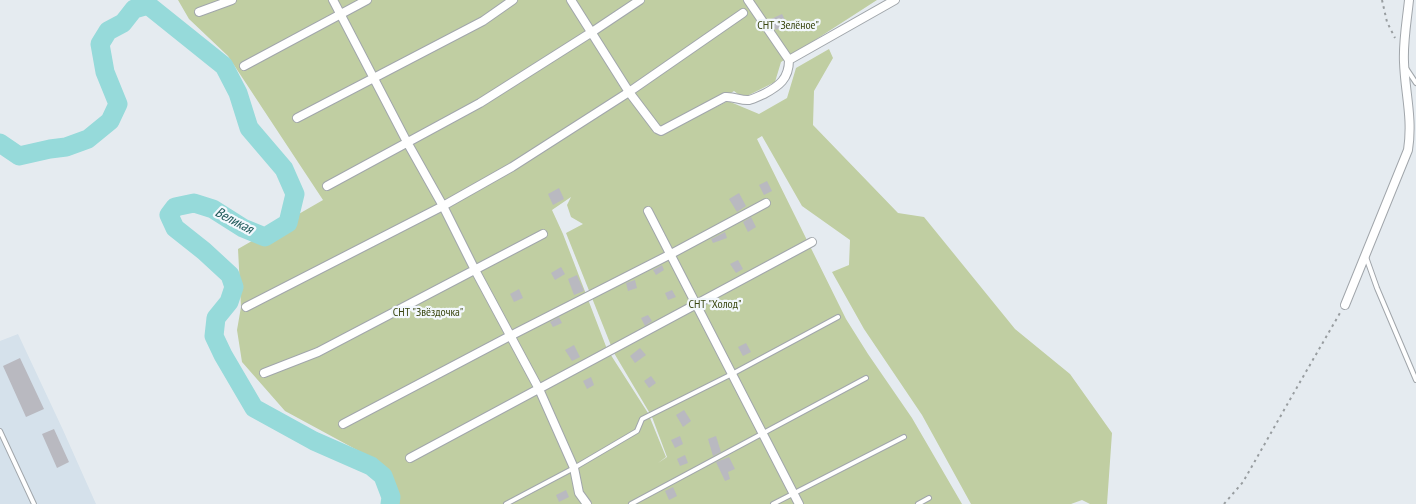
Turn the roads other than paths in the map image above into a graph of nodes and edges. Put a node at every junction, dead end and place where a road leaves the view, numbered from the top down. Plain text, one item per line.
1 (232, 0) edge
2 (333, 0) edge
3 (367, 0) edge
4 (513, 0) edge
5 (571, 0) edge
6 (640, 0) edge
7 (748, 0) edge
8 (895, 0) edge
9 (1409, 0) edge
10 (199, 12) dead end
11 (743, 13) dead end
12 (341, 14) junction
13 (592, 32) junction
14 (789, 60) junction
15 (1404, 64) junction
16 (244, 66) dead end
17 (373, 78) junction
18 (1416, 83) edge
19 (628, 92) junction
20 (297, 118) dead end
21 (407, 142) junction
22 (327, 186) dead end
23 (766, 203) dead end
24 (443, 206) junction
25 (648, 211) dead end
26 (543, 234) dead end
27 (812, 242) dead end
28 (670, 254) junction
29 (1366, 257) junction
30 (475, 270) junction
31 (696, 303) junction
32 (1345, 305) road end
33 (246, 307) dead end
34 (838, 317) dead end
35 (510, 336) junction
36 (264, 373) dead end
37 (732, 374) junction
38 (866, 378) dead end
39 (1416, 380) edge
40 (539, 389) junction
41 (343, 424) dead end
42 (0, 431) edge
43 (763, 434) junction
44 (904, 437) dead end
45 (410, 458) dead end
46 (574, 468) junction
47 (794, 493) junction
48 (929, 498) dead end
49 (34, 504) edge
50 (506, 504) edge
51 (587, 504) edge
52 (631, 504) edge
53 (773, 504) edge
54 (799, 504) edge
55 (918, 504) edge

1 - 10 street
2 - 12 street
3 - 12 street
4 - 17 street
5 - 13 street
6 - 13 street
7 - 14 street
8 - 14 street
9 - 15 street
11 - 19 street
12 - 16 street
12 - 17 street
13 - 19 street
13 - 21 street
14 - 19 street
15 - 18 lane
15 - 29 street
17 - 20 street
17 - 21 street
19 - 24 street
21 - 22 street
21 - 24 street
23 - 28 street
24 - 30 street
24 - 33 street
25 - 28 street
26 - 30 street
27 - 31 street
28 - 31 street
28 - 35 street
29 - 32 street
29 - 39 lane
30 - 35 street
30 - 36 street
31 - 37 street
31 - 40 street
34 - 37 lane
35 - 40 street
35 - 41 street
37 - 43 street
37 - 46 lane
38 - 43 lane
40 - 45 street
40 - 46 street
42 - 49 lane
43 - 47 street
43 - 52 lane
44 - 47 lane
46 - 50 lane
46 - 51 street
47 - 53 lane
47 - 54 street
48 - 55 lane

